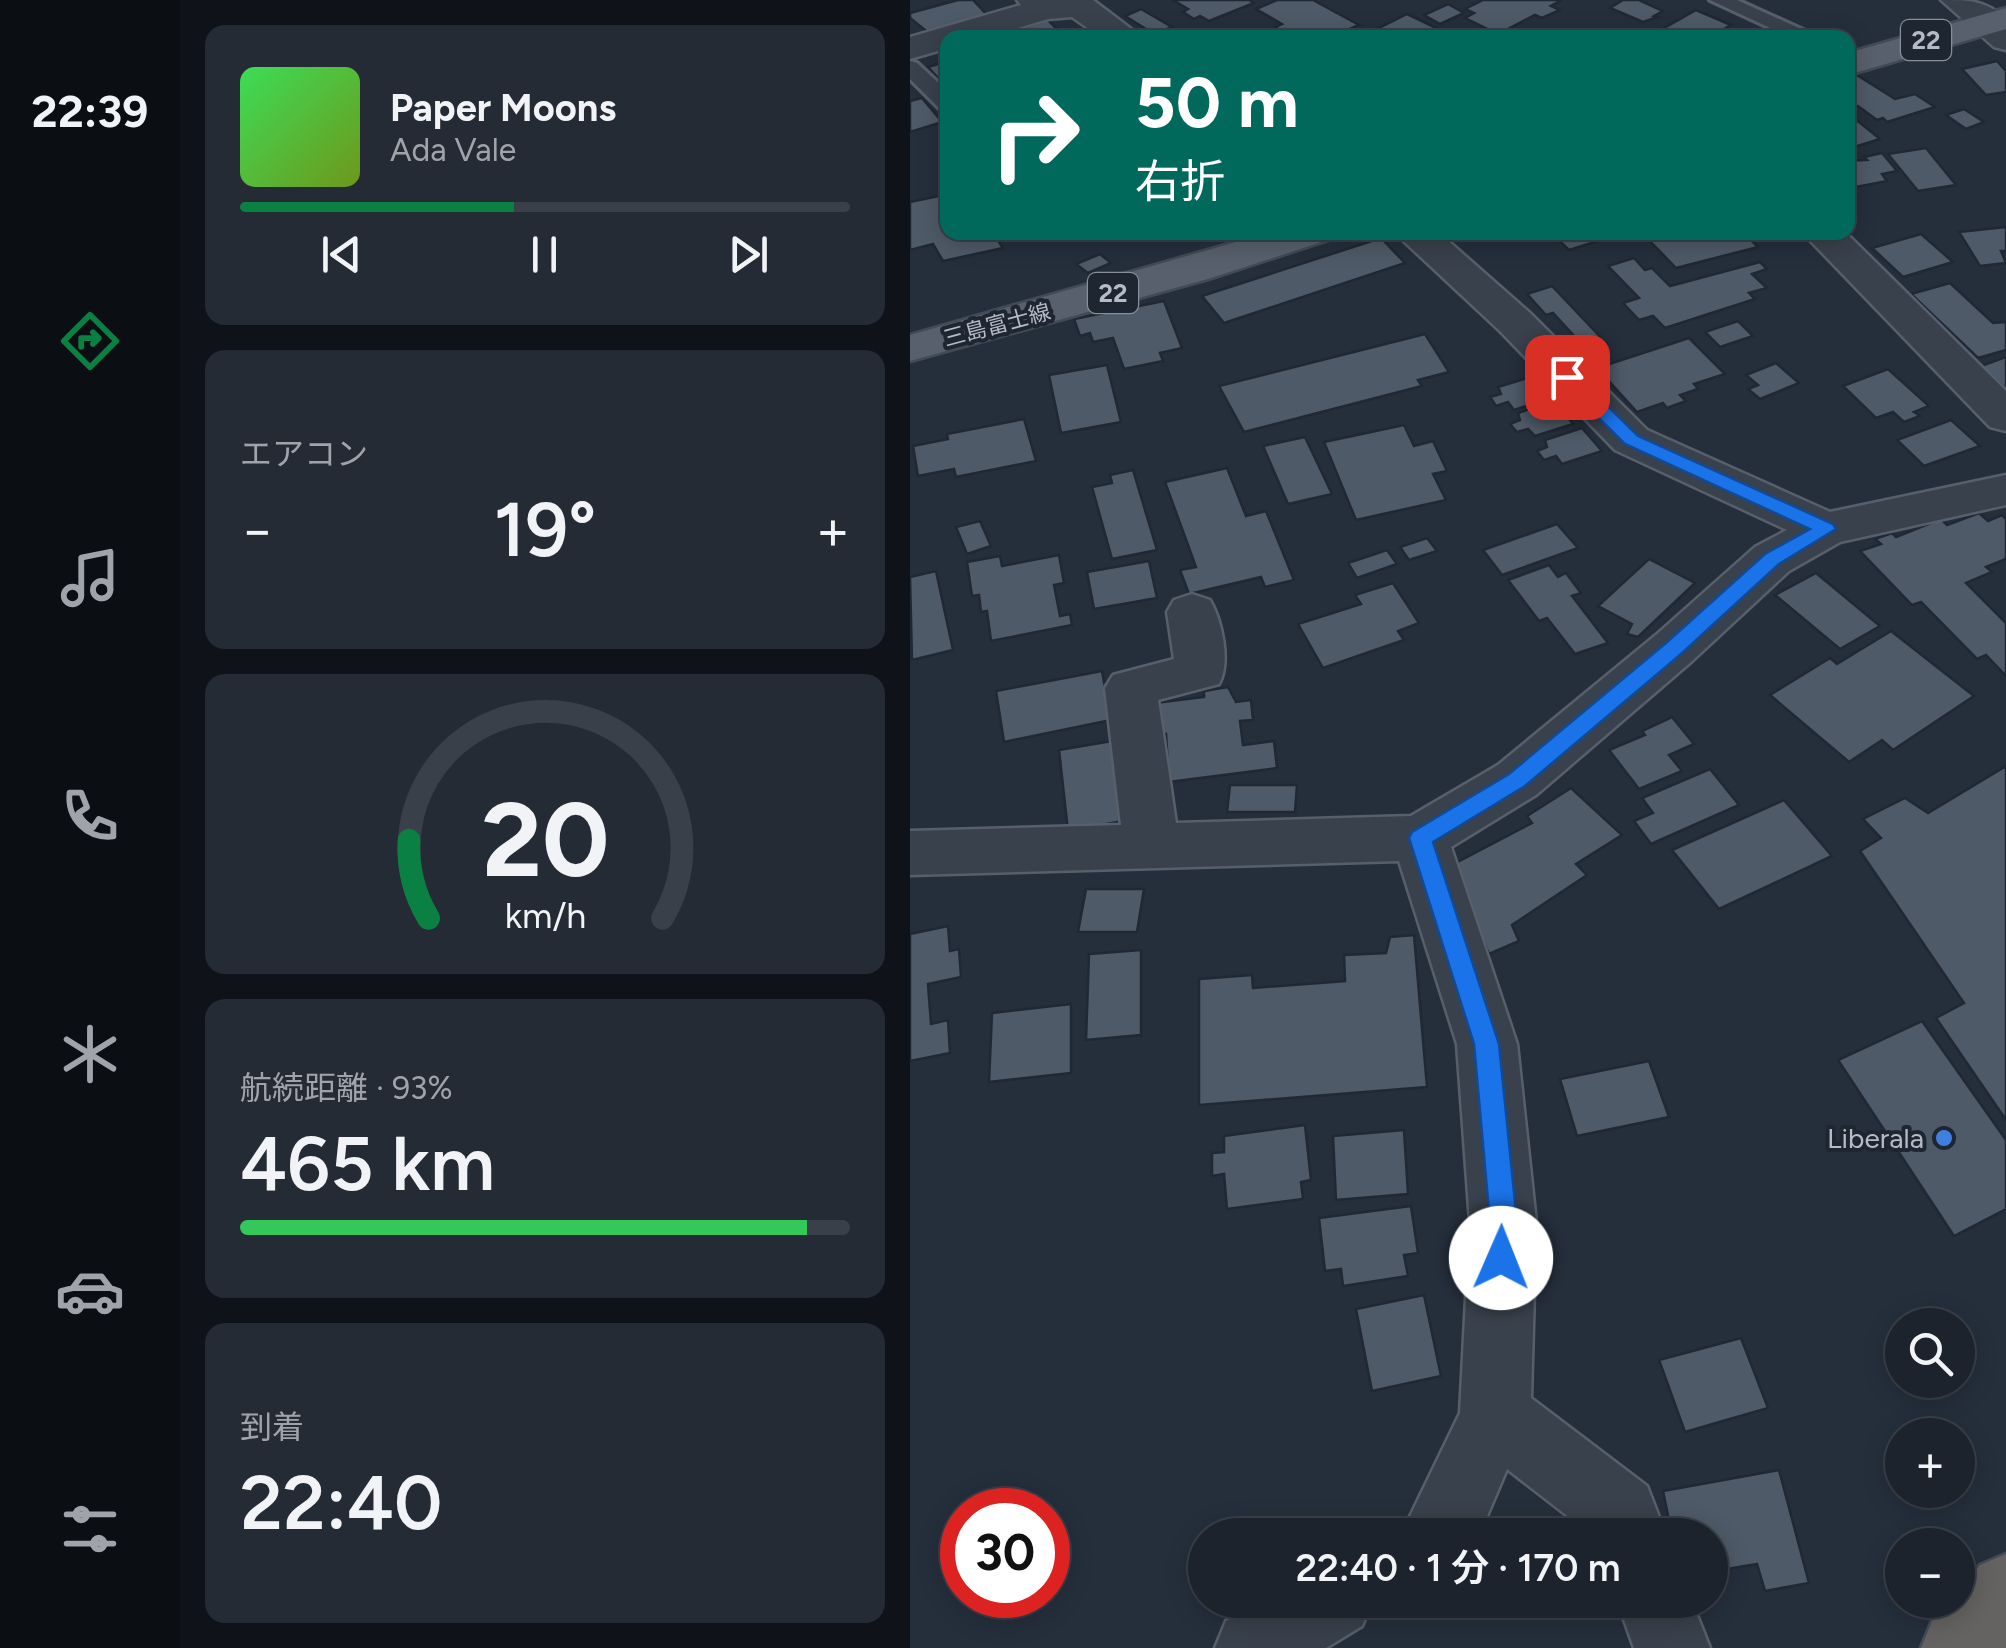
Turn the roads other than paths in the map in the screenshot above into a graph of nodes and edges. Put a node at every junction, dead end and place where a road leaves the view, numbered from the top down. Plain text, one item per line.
1 (1720, 0) edge
2 (1958, 0) edge
3 (1061, 4) edge
4 (2001, 27) edge
5 (972, 30) edge
6 (1111, 30) edge
7 (1792, 30) edge
8 (940, 39) edge
9 (910, 48) edge
10 (1855, 58) edge
11 (910, 67) edge
12 (940, 96) edge
13 (1289, 240) edge
14 (1423, 240) edge
15 (1830, 240) edge
16 (910, 348) edge
17 (2006, 417) edge
18 (2006, 490) edge
19 (1826, 529) junction
20 (1192, 612) dead end
21 (1420, 838) junction
22 (1151, 846) junction
23 (910, 853) edge
24 (1495, 1416) junction
25 (1450, 1518) edge
26 (1623, 1518) edge
27 (2006, 1590) edge
28 (1305, 1618) edge
29 (1661, 1618) edge
30 (1253, 1648) edge
31 (1672, 1648) edge
32 (1959, 1648) edge

1 - 7 lane
2 - 4 street
3 - 5 street
3 - 6 street
4 - 10 main road, 22
8 - 9 street
11 - 12 lane
13 - 16 main road, 三島富士線 / 22
14 - 19 street
15 - 17 street
18 - 19 street
19 - 21 street
20 - 22 street
21 - 22 street
21 - 24 street
22 - 23 street
24 - 25 street
24 - 26 street
27 - 32 highway
28 - 30 street
29 - 31 street

